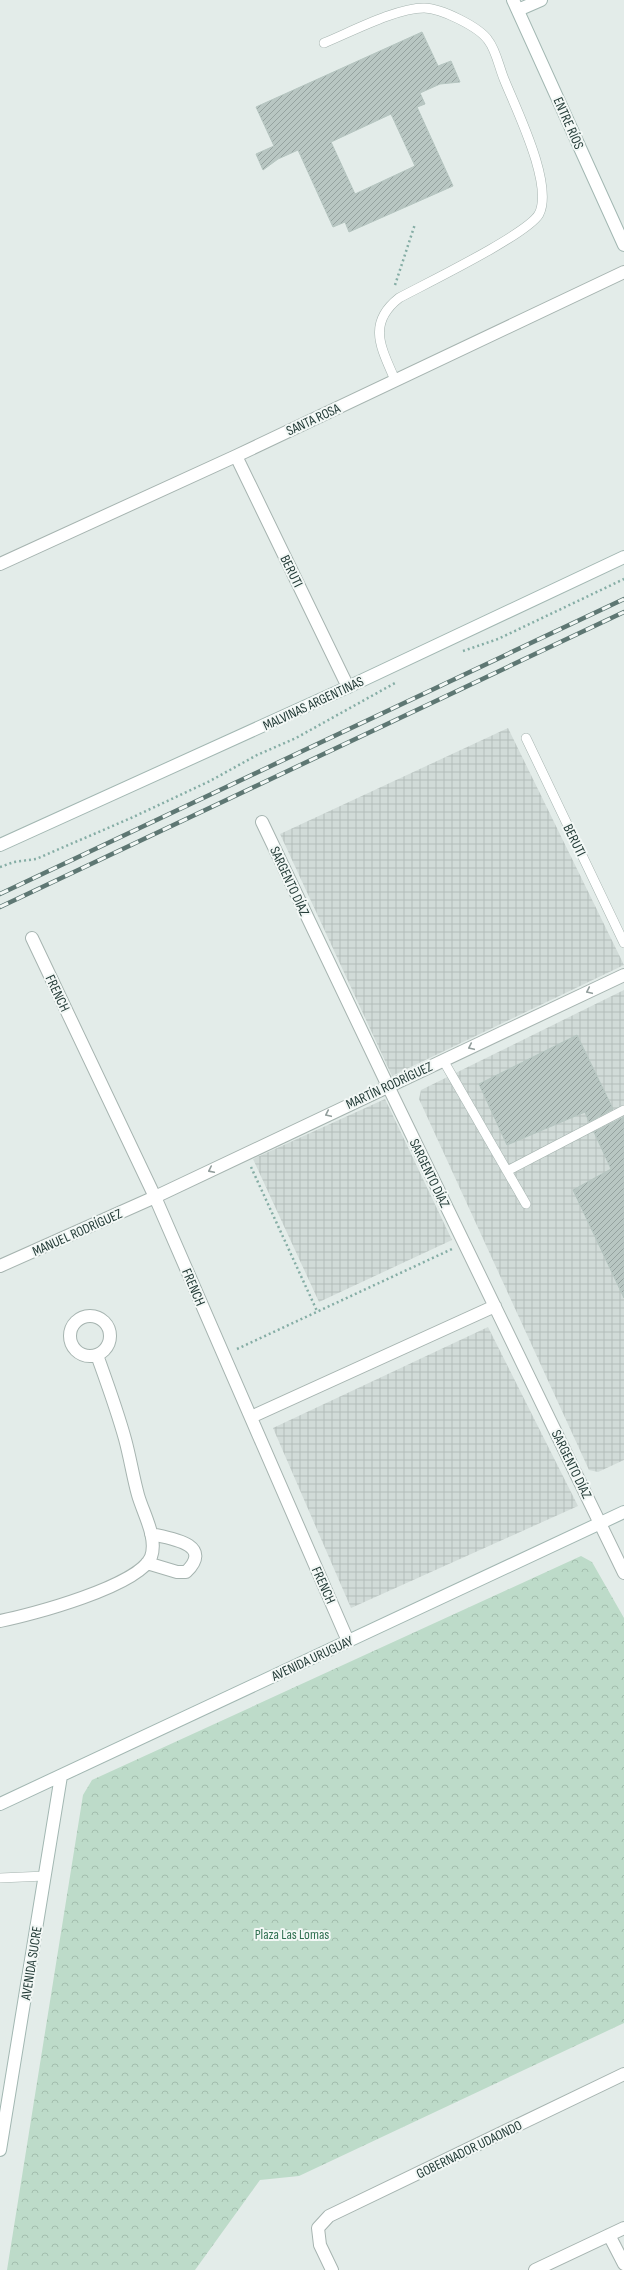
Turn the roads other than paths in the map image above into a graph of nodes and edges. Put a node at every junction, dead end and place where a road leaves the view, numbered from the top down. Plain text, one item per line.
1 (540, 0) edge
2 (516, 5) edge
3 (324, 43) dead end
4 (624, 245) edge
5 (624, 272) edge
6 (395, 380) junction
7 (236, 456) junction
8 (624, 557) edge
9 (0, 564) edge
10 (348, 687) junction
11 (526, 738) dead end
12 (262, 822) dead end
13 (0, 845) edge
14 (32, 938) dead end
15 (624, 943) edge
16 (624, 975) edge
17 (443, 1060) junction
18 (388, 1086) junction
19 (624, 1110) edge
20 (507, 1171) junction
21 (155, 1197) junction
22 (526, 1204) dead end
23 (0, 1266) edge
24 (495, 1306) junction
25 (97, 1355) dead end
26 (251, 1417) junction
27 (624, 1512) edge
28 (601, 1523) junction
29 (151, 1534) junction
30 (621, 1557) edge
31 (147, 1563) junction
32 (624, 1573) edge
33 (0, 1621) edge
34 (348, 1641) junction
35 (61, 1776) junction
36 (0, 1804) edge
37 (45, 1876) junction
38 (0, 1878) edge
39 (624, 2074) edge
40 (3, 2120) edge
41 (0, 2150) edge
42 (624, 2228) edge
43 (609, 2235) junction
44 (624, 2264) edge
45 (332, 2270) edge
46 (535, 2270) edge

1 - 2 street
2 - 4 street, ENTRE RÍOS
3 - 6 lane
5 - 6 street, SANTA ROSA
6 - 7 street, SANTA ROSA
7 - 9 street, SANTA ROSA
7 - 10 street, BERUTI
8 - 10 street, MALVINAS ARGENTINAS
10 - 13 street, MALVINAS ARGENTINAS
11 - 15 lane, BERUTI
12 - 18 street, SARGENTO DÍAZ
14 - 21 street, FRENCH
16 -> 17 street, MARTÍN RODRÍGUEZ
17 - 18 street, MARTÍN RODRÍGUEZ
17 - 20 lane
18 -> 21 street, MARTÍN RODRÍGUEZ
18 - 24 street, SARGENTO DÍAZ
19 - 20 lane
20 - 22 lane
21 - 23 street, MANUEL RODRÍGUEZ
21 - 26 street, FRENCH
24 - 26 street
24 - 28 street, SARGENTO DÍAZ
25 - 29 street
26 - 34 street, FRENCH
27 - 28 street, AVENIDA URUGUAY
28 - 30 street, SARGENTO DÍAZ
28 - 34 street, AVENIDA URUGUAY
29 - 31 street
29 - 31 street
30 - 32 street, SARGENTO DÍAZ
31 - 33 street
34 - 35 street, AVENIDA URUGUAY
35 - 36 street, AVENIDA URUGUAY
35 - 37 street, AVENIDA SUCRE
37 - 38 lane
37 - 40 street, AVENIDA SUCRE
39 - 45 street, GOBERNADOR UDAONDO
40 - 41 street, AVENIDA SUCRE
42 - 43 street
43 - 44 street
43 - 46 street

